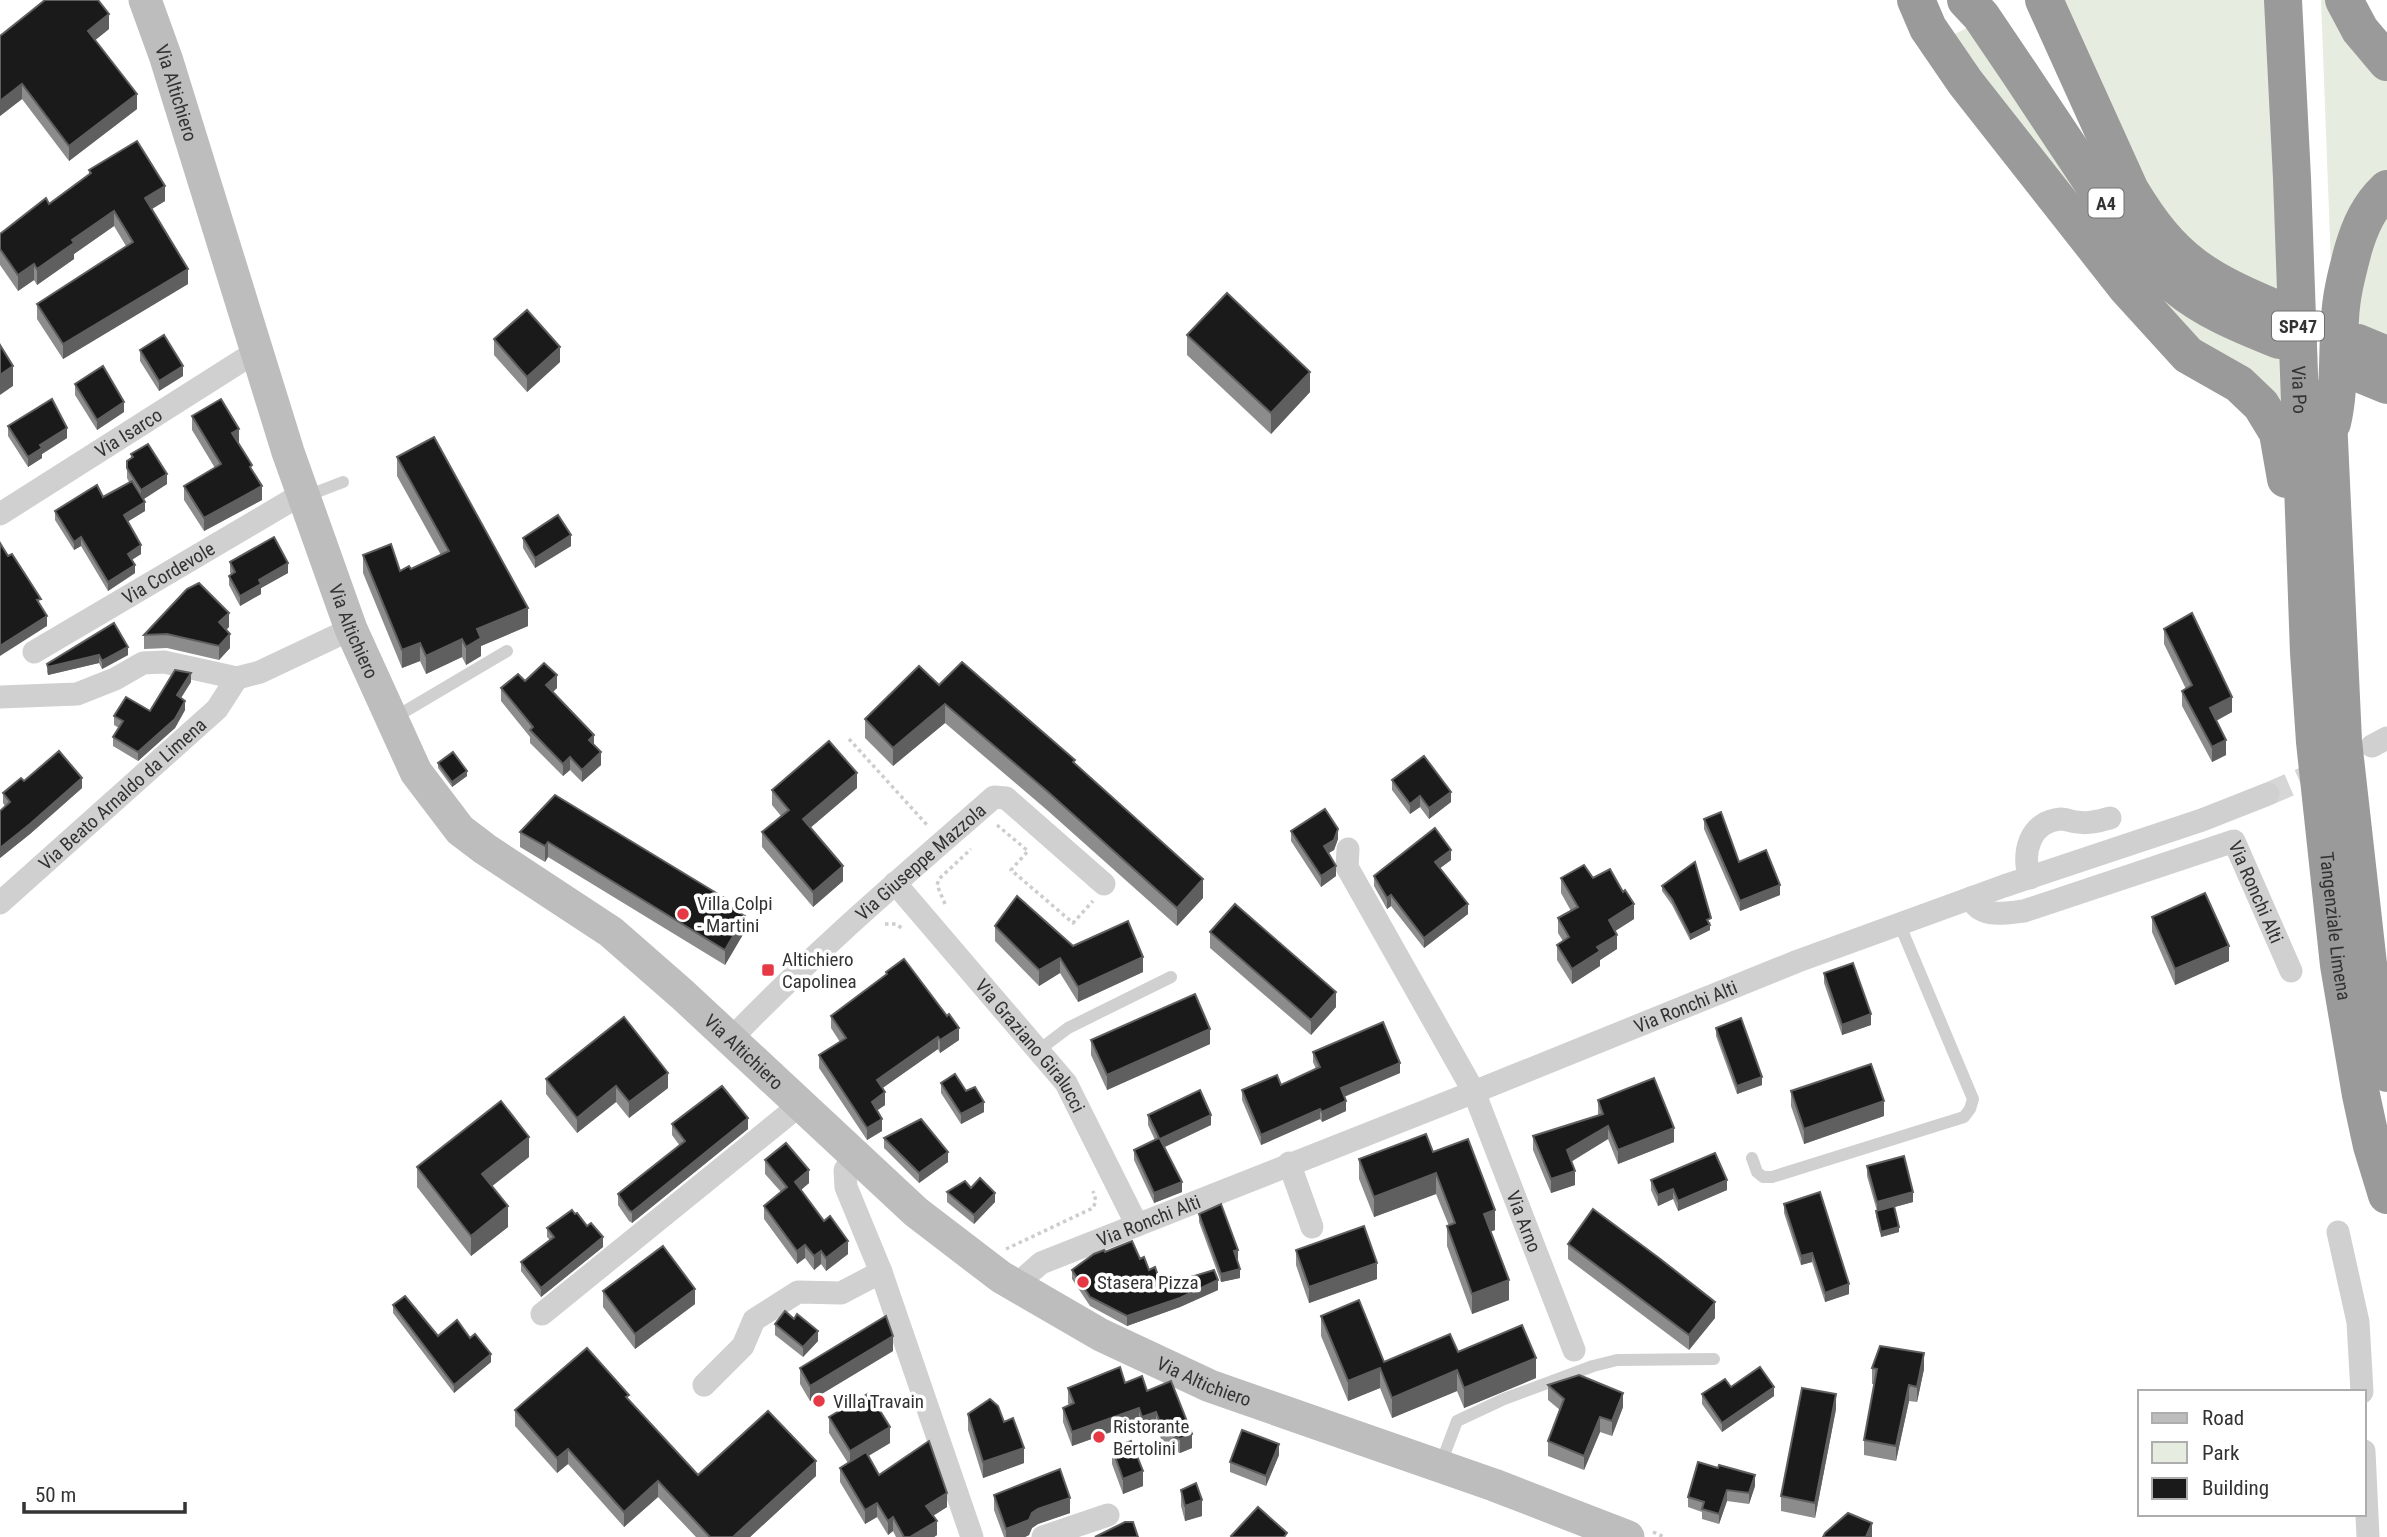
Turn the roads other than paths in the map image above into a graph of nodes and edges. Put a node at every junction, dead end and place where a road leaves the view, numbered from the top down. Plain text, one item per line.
1 (145, 0) edge
2 (1916, 0) edge
3 (1966, 0) edge
4 (2044, 0) edge
5 (2283, 0) edge
6 (2308, 0) edge
7 (2344, 0) edge
8 (2387, 62) edge
9 (2387, 189) edge
10 (257, 351) junction
11 (2364, 355) edge
12 (2387, 385) edge
13 (2329, 435) junction
14 (343, 482) dead end
15 (303, 496) junction
16 (0, 514) edge
17 (351, 629) junction
18 (507, 651) dead end
19 (2324, 651) junction
20 (34, 652) dead end
21 (237, 678) junction
22 (0, 697) edge
23 (392, 719) junction
24 (2268, 794) tunnel mouth
25 (2110, 818) dead end
26 (1348, 849) dead end
27 (2030, 878) junction
28 (895, 883) junction
29 (1101, 890) road end
30 (1971, 898) junction
31 (0, 903) edge
32 (1899, 923) junction
33 (2291, 971) dead end
34 (1171, 977) dead end
35 (730, 1040) junction
36 (1039, 1050) junction
37 (2387, 1073) edge
38 (1474, 1092) junction
39 (801, 1104) junction
40 (856, 1154) junction
41 (1752, 1158) dead end
42 (1289, 1163) junction
43 (2387, 1195) edge
44 (1137, 1225) junction
45 (1312, 1227) dead end
46 (2338, 1232) dead end
47 (881, 1272) junction
48 (1018, 1288) junction
49 (542, 1314) dead end
50 (1574, 1350) dead end
51 (1714, 1359) dead end
52 (704, 1385) dead end
53 (2362, 1390) edge
54 (1440, 1466) junction
55 (2366, 1494) edge
56 (1108, 1515) dead end
57 (972, 1537) edge
58 (1043, 1537) edge
59 (1628, 1537) edge
60 (2368, 1537) edge

1 - 10 street, Via Altichiero
2 - 19 highway
3 - 4 highway, A4
5 - 19 highway, Via Po / SP47
6 - 13 highway, Via Po / SP47
7 - 8 highway
9 - 13 highway
10 - 15 street, Via Altichiero
10 - 16 street, Via Isarco
11 - 12 highway
13 - 19 highway, Via Po / SP47
14 - 15 lane
15 - 17 street, Via Altichiero
15 - 20 street, Via Cordevole
17 - 21 street
17 - 23 street, Via Altichiero
18 - 23 lane
19 - 37 highway, Tangenziale Limena
19 - 43 highway, Tangenziale Limena
21 - 22 street
21 - 31 street, Via Beato Arnaldo da Limena
23 - 35 street, Via Altichiero
24 - 27 street, Via Ronchi Alti
25 - 27 street
26 - 38 street
27 - 30 street, Via Ronchi Alti
28 - 29 street, Via Giuseppe Mazzola
28 - 35 street, Via Giuseppe Mazzola
28 - 36 street, Via Graziano Giralucci
30 - 32 street, Via Ronchi Alti
30 - 33 street, Via Ronchi Alti
32 - 38 street, Via Ronchi Alti
32 - 41 lane
34 - 36 lane
35 - 39 street, Via Altichiero
36 - 44 street, Via Graziano Giralucci
38 - 42 street, Via Ronchi Alti
38 - 50 street, Via Arno
39 - 40 street, Via Altichiero
39 - 49 street, Via Altichiero
40 - 47 street
40 - 48 street, Via Altichiero
42 - 44 street, Via Ronchi Alti
42 - 45 street
44 - 48 street, Via Ronchi Alti
46 - 53 street
47 - 52 street
47 - 57 street
48 - 54 street, Via Altichiero
51 - 54 lane
54 - 59 street, Via Altichiero
55 - 60 street
56 - 58 street

